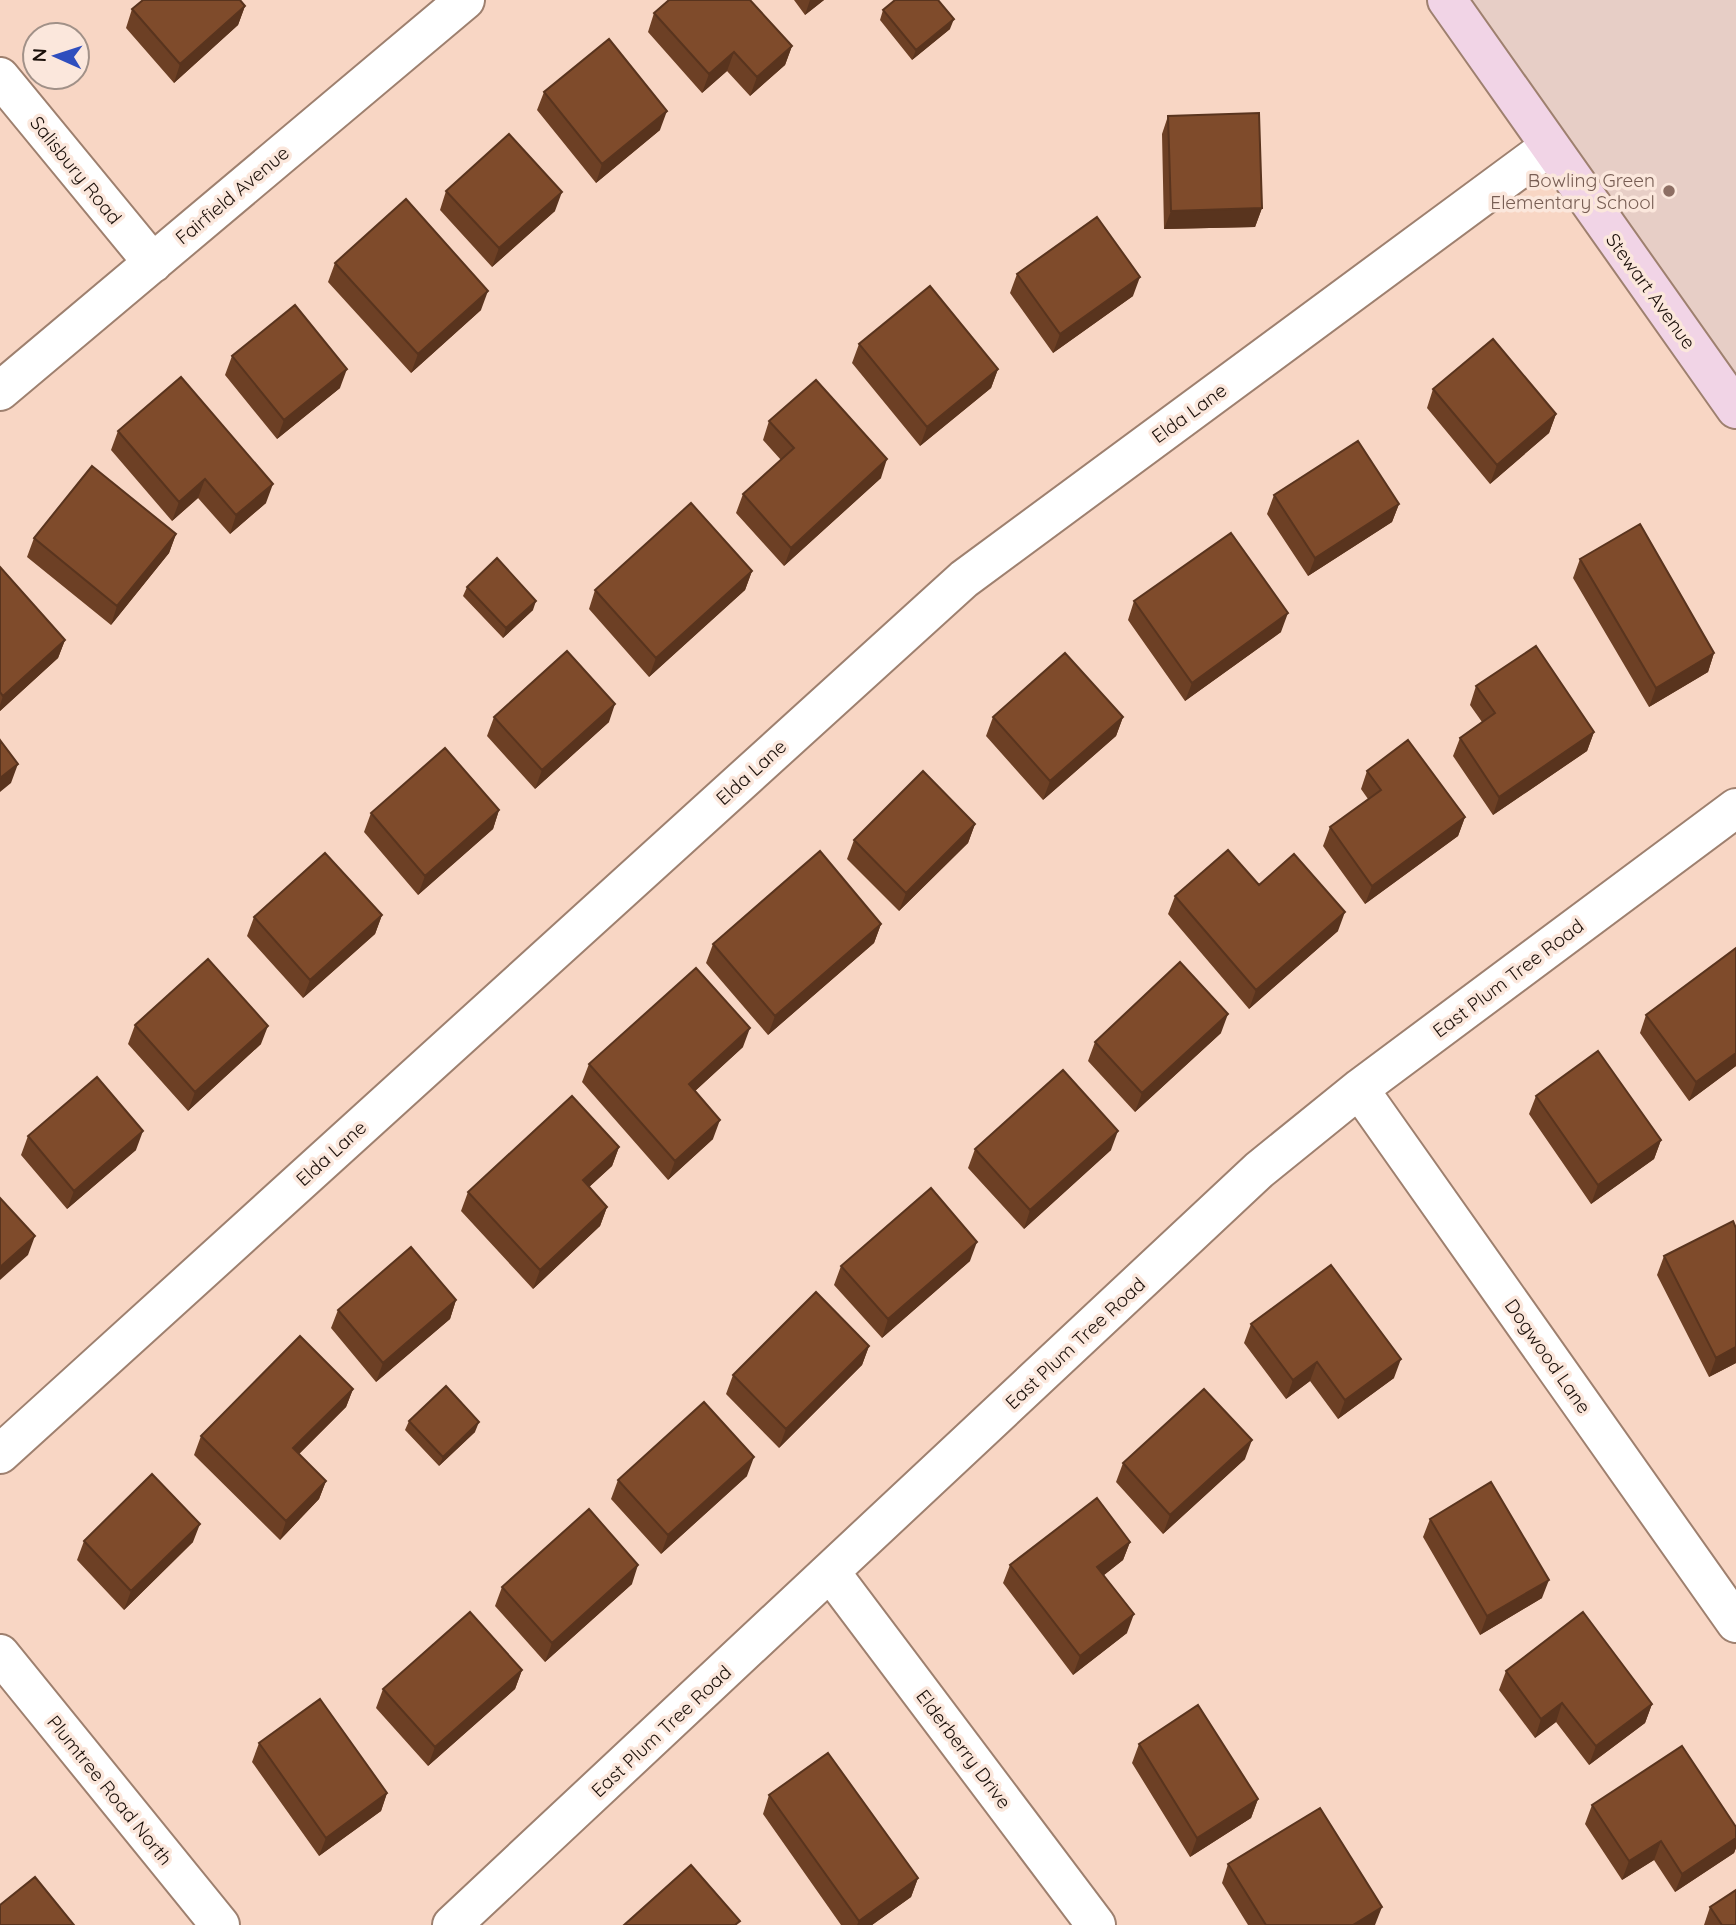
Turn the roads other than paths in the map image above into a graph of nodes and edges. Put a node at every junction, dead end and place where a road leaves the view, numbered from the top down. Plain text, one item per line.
1 (465, 0) edge
2 (1447, 0) edge
3 (0, 77) edge
4 (1549, 147) junction
5 (153, 262) junction
6 (0, 391) edge
7 (1736, 409) edge
8 (1736, 808) edge
9 (1359, 1089) junction
10 (0, 1454) edge
11 (831, 1573) junction
12 (1736, 1623) edge
13 (0, 1654) edge
14 (220, 1925) edge
15 (452, 1925) edge
16 (1096, 1925) edge

1 - 5 street, Fairfield Avenue
2 - 4 street, Stewart Avenue
3 - 5 street, Salisbury Road
4 - 7 street, Stewart Avenue
4 - 10 street, Elda Lane
5 - 6 street, Fairfield Avenue
8 - 9 street, East Plum Tree Road
9 - 11 street, East Plum Tree Road
9 - 12 street, Dogwood Lane
11 - 15 street, East Plum Tree Road
11 - 16 street, Elderberry Drive
13 - 14 street, Plumtree Road North

